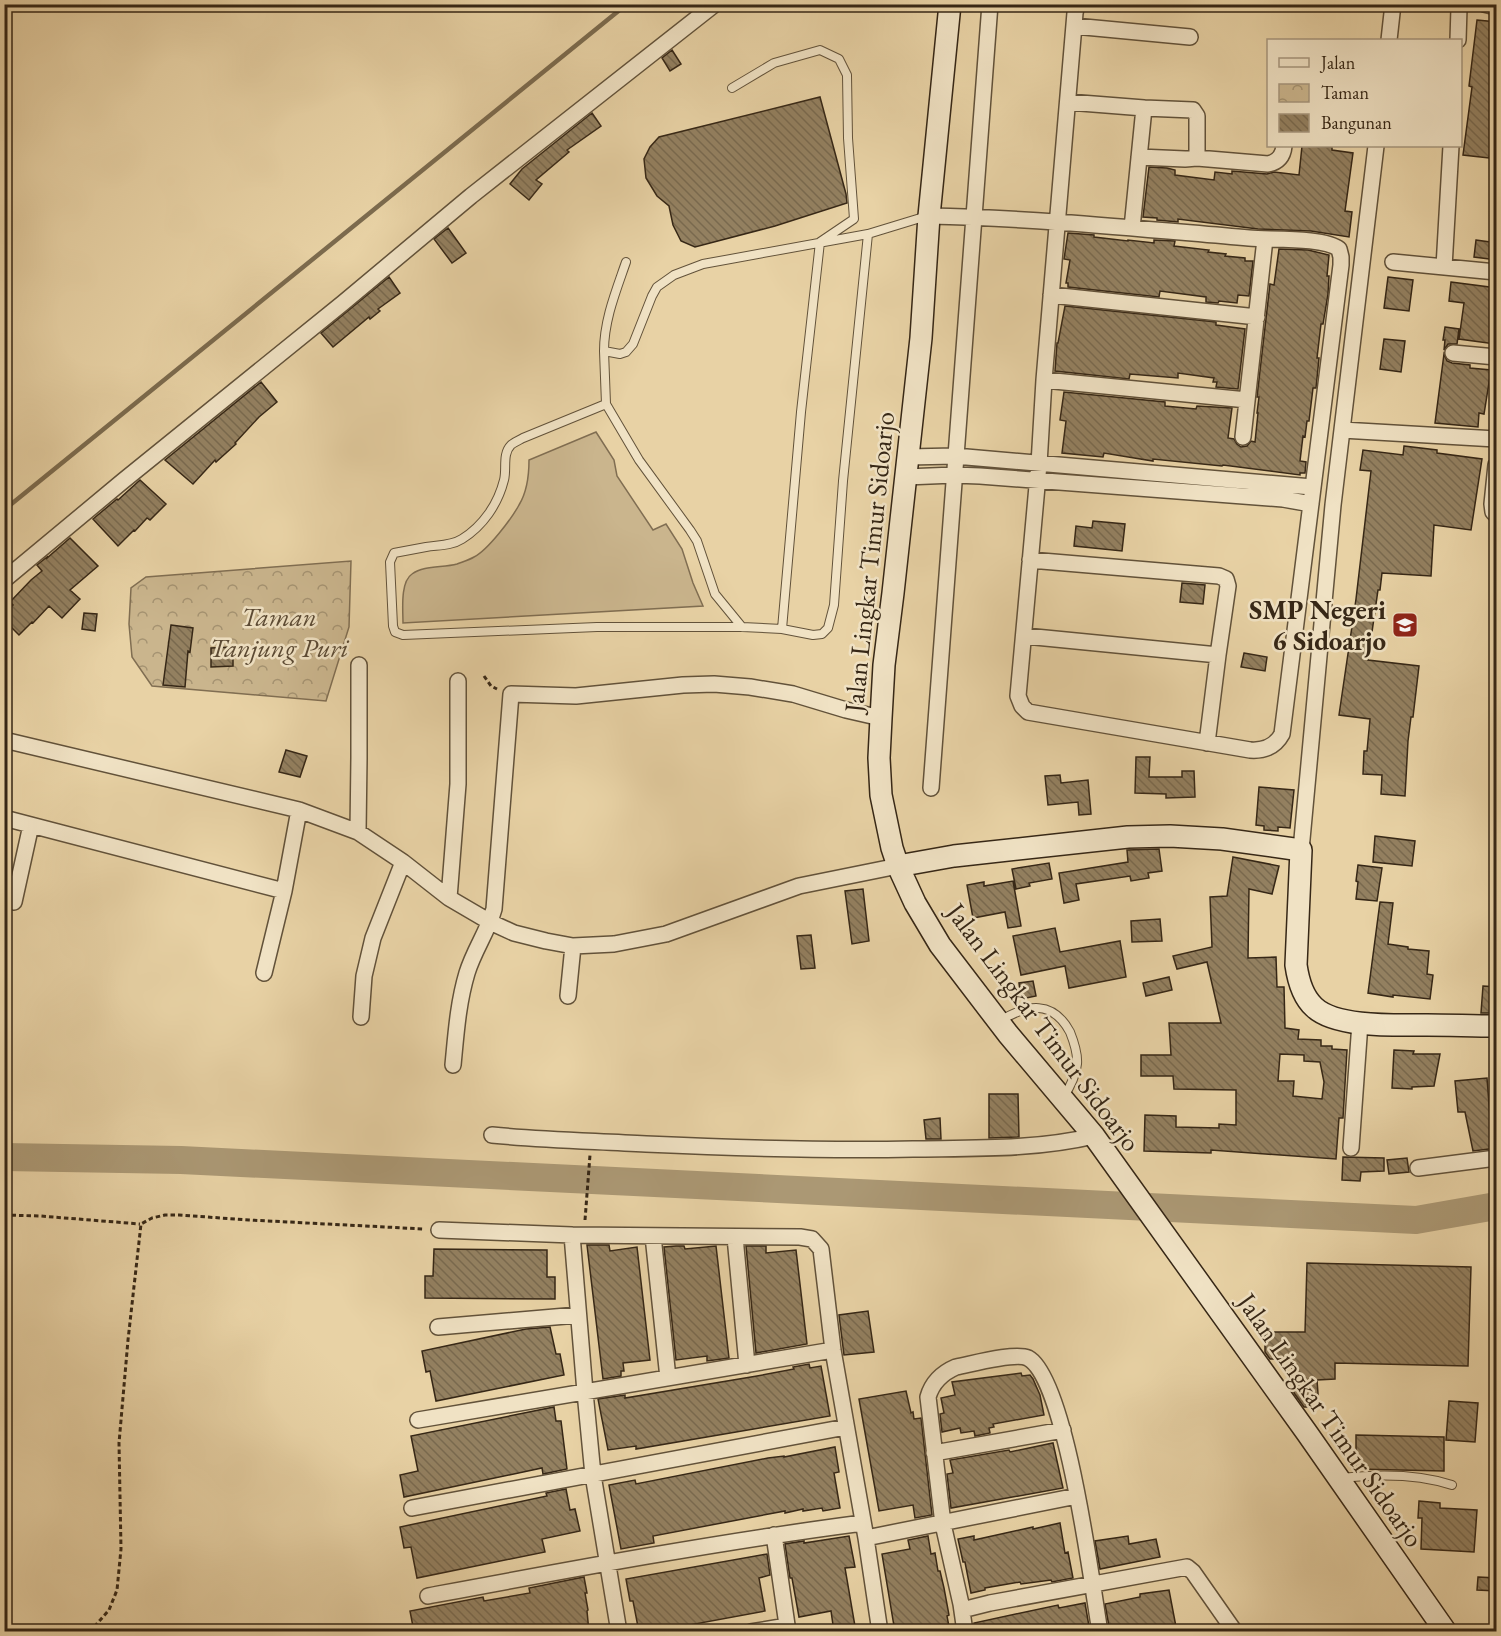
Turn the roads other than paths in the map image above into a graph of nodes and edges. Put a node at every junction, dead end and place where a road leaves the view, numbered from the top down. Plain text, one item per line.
1 (715, 4) edge
2 (950, 4) edge
3 (990, 4) edge
4 (1077, 4) edge
5 (1393, 4) edge
6 (1461, 4) edge
7 (1484, 4) edge
8 (1497, 7) edge
9 (1074, 26) junction
10 (1190, 37) dead end
11 (1389, 39) edge
12 (1458, 39) edge
13 (732, 88) dead end
14 (1068, 102) junction
15 (1144, 108) junction
16 (1284, 147) edge
17 (1376, 147) edge
18 (1451, 147) edge
19 (1139, 157) junction
20 (1197, 158) junction
21 (928, 216) junction
22 (975, 216) junction
23 (1058, 222) junction
24 (1132, 228) junction
25 (868, 234) junction
26 (1265, 239) junction
27 (820, 242) junction
28 (626, 262) dead end
29 (1393, 262) dead end
30 (1444, 267) junction
31 (1497, 272) edge
32 (1051, 295) junction
33 (1257, 317) junction
34 (604, 351) junction
35 (1453, 353) dead end
36 (1497, 357) edge
37 (1044, 380) junction
38 (1247, 400) junction
39 (606, 404) junction
40 (1342, 430) junction
41 (1243, 437) dead end
42 (1497, 438) edge
43 (955, 456) junction
44 (1039, 464) junction
45 (1497, 465) edge
46 (907, 467) junction
47 (954, 475) junction
48 (1037, 482) junction
49 (1179, 484) junction
50 (1312, 487) junction
51 (1284, 492) junction
52 (1311, 504) junction
53 (1497, 515) edge
54 (1030, 560) junction
55 (4, 580) edge
56 (742, 627) junction
57 (782, 629) junction
58 (1025, 636) junction
59 (1218, 655) junction
60 (358, 665) dead end
61 (458, 681) dead end
62 (881, 717) junction
63 (4, 740) edge
64 (1207, 743) junction
65 (931, 788) dead end
66 (299, 810) junction
67 (4, 818) edge
68 (31, 825) junction
69 (358, 832) junction
70 (1301, 850) junction
71 (403, 862) junction
72 (898, 866) junction
73 (284, 891) junction
74 (449, 898) junction
75 (14, 902) dead end
76 (490, 922) junction
77 (573, 946) junction
78 (264, 973) dead end
79 (568, 996) dead end
80 (361, 1017) dead end
81 (999, 1022) junction
82 (1360, 1023) junction
83 (1497, 1026) edge
84 (453, 1065) dead end
85 (1062, 1099) junction
86 (492, 1135) dead end
87 (1098, 1144) junction
88 (1351, 1148) dead end
89 (1497, 1158) edge
90 (1418, 1168) dead end
91 (439, 1230) road end
92 (572, 1235) junction
93 (652, 1236) junction
94 (735, 1237) junction
95 (578, 1315) junction
96 (438, 1327) dead end
97 (833, 1350) junction
98 (747, 1365) junction
99 (668, 1378) junction
100 (585, 1392) junction
101 (418, 1420) dead end
102 (846, 1426) junction
103 (1063, 1430) junction
104 (934, 1453) junction
105 (593, 1475) junction
106 (1338, 1478) junction
107 (1452, 1485) dead end
108 (1077, 1497) junction
109 (412, 1508) dead end
110 (943, 1524) junction
111 (865, 1531) junction
112 (774, 1535) junction
113 (607, 1562) junction
114 (1092, 1585) junction
115 (428, 1596) dead end
116 (962, 1610) junction
117 (788, 1629) edge
118 (619, 1632) edge
119 (751, 1632) edge
120 (880, 1632) edge
121 (965, 1632) edge
122 (1100, 1632) edge
123 (1234, 1632) edge
124 (1446, 1632) edge

1 - 55 street
2 - 21 main road, Jalan Lingkar Timur Sidoarjo
3 - 22 street
4 - 9 street
5 - 11 street
6 - 12 street
7 - 8 street
9 - 10 street
9 - 14 street
13 - 27 lane
14 - 15 street
14 - 23 street
15 - 19 street
15 - 20 street
16 - 20 street
17 - 40 street
18 - 30 street
19 - 20 street
19 - 24 street
21 - 22 street
21 - 25 lane
21 - 46 main road, Jalan Lingkar Timur Sidoarjo
22 - 23 street
22 - 43 street
23 - 24 street
23 - 32 street
24 - 26 street
25 - 27 lane
25 - 57 lane
26 - 33 street
26 - 50 street
27 - 34 lane
27 - 57 lane
28 - 34 lane
29 - 30 street
30 - 31 street
32 - 33 street
32 - 37 street
33 - 38 street
34 - 39 lane
35 - 36 street
37 - 38 street
37 - 44 street
38 - 41 street
39 - 56 lane
39 - 56 lane
40 - 42 street
40 - 70 street
43 - 44 street
43 - 46 street
43 - 47 street
44 - 48 street
44 - 49 street
45 - 53 street
46 - 47 street
46 - 62 main road, Jalan Lingkar Timur Sidoarjo
47 - 48 street
47 - 65 street
48 - 49 street
48 - 54 street
49 - 51 street
50 - 51 street
50 - 52 street
51 - 52 street
52 - 64 street
54 - 58 street
54 - 59 street
56 - 57 lane
58 - 59 street
58 - 64 street
59 - 64 street
60 - 69 street
61 - 74 street
62 - 72 main road, Jalan Lingkar Timur Sidoarjo
62 - 76 street
63 - 66 street
66 - 69 street
66 - 73 street
67 - 68 street
68 - 73 street
68 - 75 street
69 - 71 street
70 - 72 main road
70 - 82 main road
71 - 74 street
71 - 80 street
72 - 77 street
72 - 81 main road, Jalan Lingkar Timur Sidoarjo
73 - 78 street
74 - 76 street
76 - 77 street
76 - 84 street
77 - 79 street
81 - 85 main road, Jalan Lingkar Timur Sidoarjo
81 - 85 lane
82 - 83 main road
82 - 88 street
85 - 87 main road, Jalan Lingkar Timur Sidoarjo
86 - 87 street
87 - 106 main road, Jalan Lingkar Timur Sidoarjo
89 - 90 street
91 - 92 street
92 - 93 street
92 - 95 street
93 - 94 street
93 - 99 street
94 - 97 street
94 - 98 street
95 - 96 street
95 - 100 street
97 - 98 street
97 - 102 street
98 - 99 street
99 - 100 street
100 - 101 street
100 - 105 street
102 - 105 street
102 - 111 street
103 - 104 street
103 - 104 street
103 - 108 street
104 - 110 street
105 - 109 street
105 - 113 street
106 - 107 lane
106 - 124 main road, Jalan Lingkar Timur Sidoarjo
108 - 110 street
108 - 114 street
110 - 111 street
110 - 116 street
111 - 112 street
111 - 120 street
112 - 113 street
112 - 117 street
113 - 115 street
113 - 118 street
114 - 116 street
114 - 122 street
114 - 123 street
116 - 121 street
117 - 119 street

